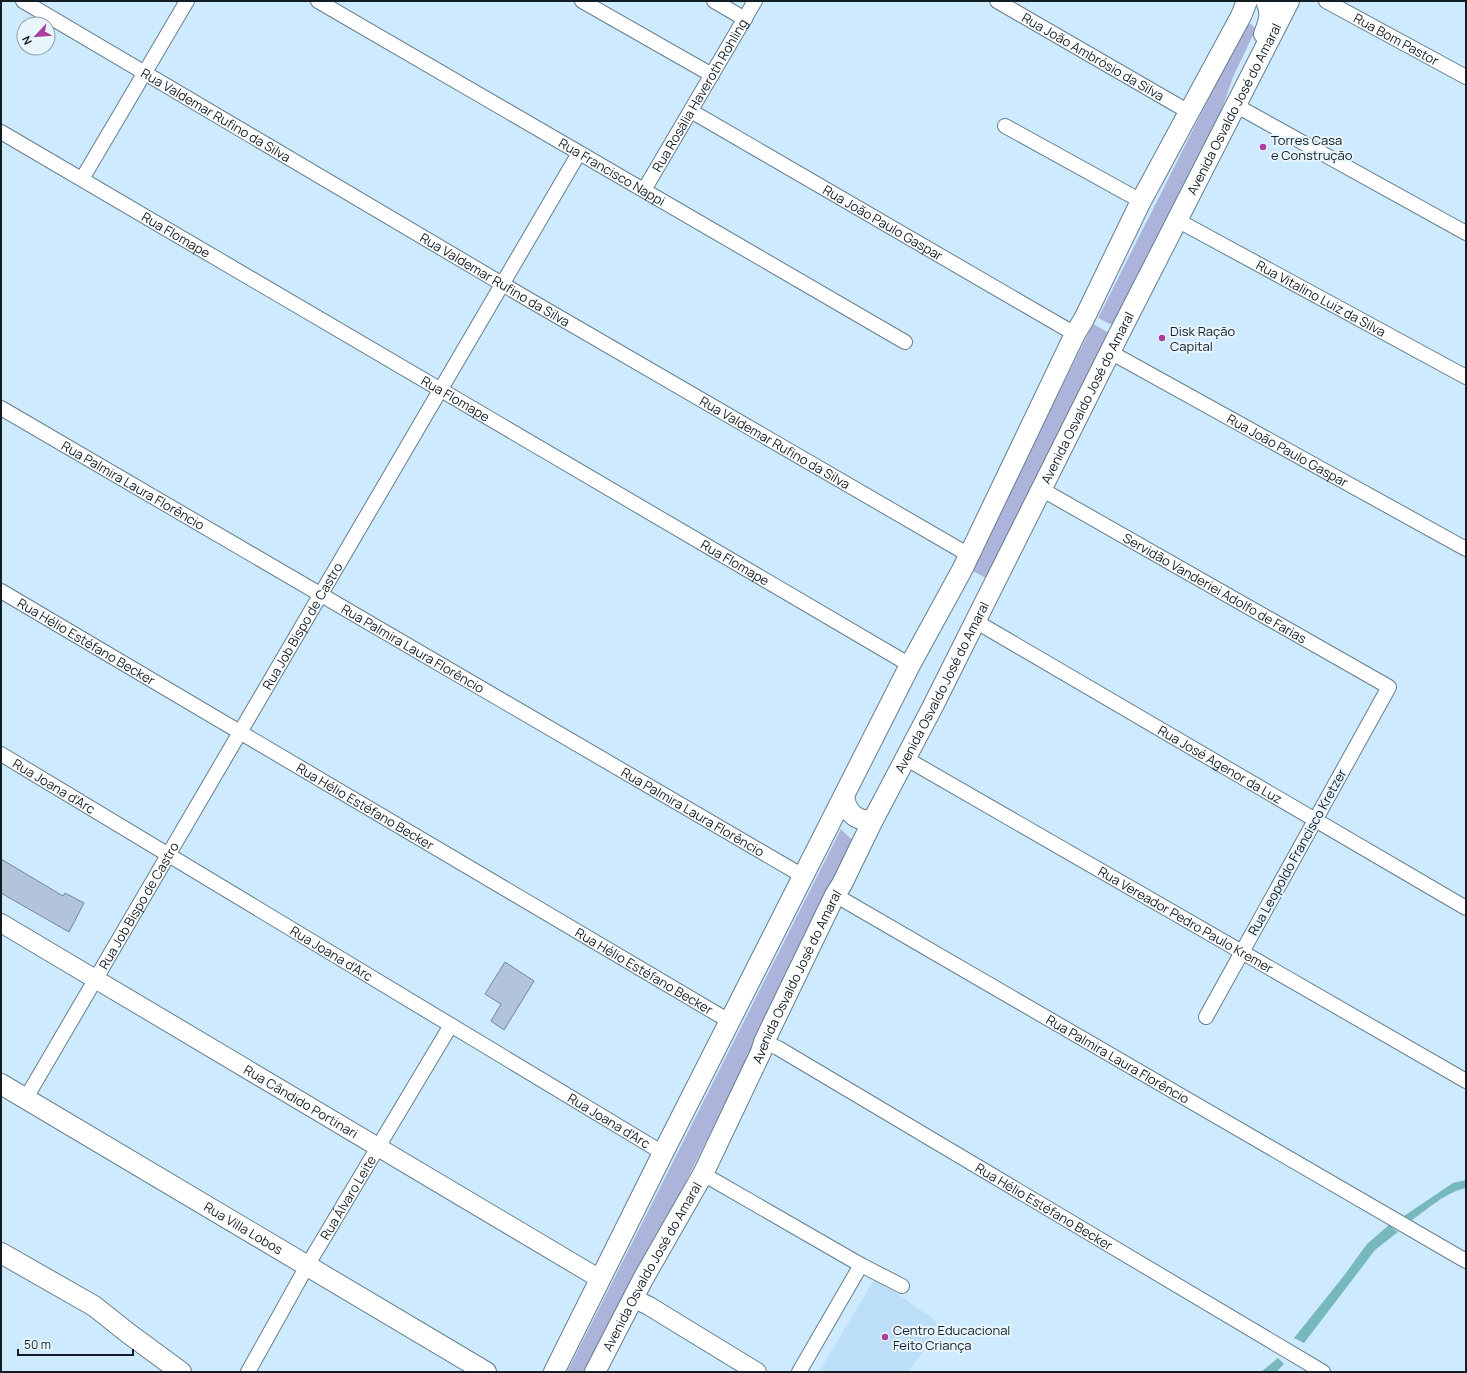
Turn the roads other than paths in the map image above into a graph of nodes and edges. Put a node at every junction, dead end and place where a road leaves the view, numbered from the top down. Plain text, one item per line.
1 (23, 1) edge
2 (187, 1) edge
3 (318, 1) edge
4 (582, 1) edge
5 (714, 1) edge
6 (756, 1) edge
7 (997, 1) edge
8 (1247, 1) edge
9 (1266, 1) edge
10 (1289, 1) edge
11 (1326, 1) edge
12 (745, 19) junction
13 (144, 73) junction
14 (712, 75) junction
15 (1466, 77) edge
16 (1235, 104) junction
17 (691, 111) junction
18 (1189, 112) junction
19 (1005, 126) dead end
20 (1, 132) edge
21 (579, 153) junction
22 (82, 179) junction
23 (644, 190) junction
24 (1141, 201) junction
25 (1177, 220) junction
26 (1466, 232) edge
27 (502, 284) junction
28 (1076, 334) junction
29 (905, 342) dead end
30 (1110, 352) junction
31 (1466, 377) edge
32 (440, 390) junction
33 (1, 408) edge
34 (1040, 489) junction
35 (1466, 549) edge
36 (969, 555) junction
37 (1, 591) edge
38 (320, 594) junction
39 (975, 621) junction
40 (910, 665) junction
41 (1388, 687) joint
42 (240, 732) junction
43 (1, 754) edge
44 (905, 758) junction
45 (844, 796) junction
46 (874, 820) junction
47 (1315, 820) junction
48 (168, 855) junction
49 (803, 876) junction
50 (835, 895) junction
51 (1466, 908) edge
52 (1, 923) edge
53 (1242, 952) junction
54 (95, 979) junction
55 (1206, 1016) dead end
56 (729, 1021) junction
57 (451, 1025) junction
58 (764, 1042) junction
59 (1466, 1081) edge
60 (1, 1084) edge
61 (26, 1098) junction
62 (378, 1147) junction
63 (663, 1153) junction
64 (703, 1174) junction
65 (1, 1253) edge
66 (1466, 1261) edge
67 (861, 1265) junction
68 (307, 1266) junction
69 (600, 1279) junction
70 (902, 1286) dead end
71 (633, 1298) junction
72 (181, 1372) edge
73 (248, 1372) edge
74 (486, 1372) edge
75 (554, 1372) edge
76 (595, 1372) edge
77 (758, 1372) edge
78 (799, 1372) edge
79 (1323, 1372) edge

1 - 13 street, Rua Valdemar Rufino da Silva
2 - 13 street
3 - 21 street, Rua Francisco Nappi
4 - 14 street
5 - 12 street
6 - 12 street, Rua Rosália Haveroth Rohling
7 - 18 street, Rua João Ambrósio da Silva
8 - 18 main road
9 - 16 main road
10 - 16 main road, Avenida Osvaldo José do Amaral
11 - 15 street, Rua Bom Pastor
12 - 14 street, Rua Rosália Haveroth Rohling
13 - 22 street
13 - 27 street, Rua Valdemar Rufino da Silva
14 - 17 street, Rua Rosália Haveroth Rohling
16 - 25 main road, Avenida Osvaldo José do Amaral
16 - 26 street
17 - 23 street, Rua Rosália Haveroth Rohling
17 - 28 street, Rua João Paulo Gaspar
18 - 24 main road
19 - 24 street
20 - 22 street, Rua Flomape
21 - 23 street, Rua Francisco Nappi
21 - 27 street, Rua Job Bispo de Castro
22 - 32 street, Rua Flomape
23 - 29 street, Rua Francisco Nappi
24 - 28 main road
25 - 30 main road, Avenida Osvaldo José do Amaral
25 - 31 street, Rua Vitalino Luiz da Silva
27 - 32 street, Rua Job Bispo de Castro
27 - 36 street, Rua Valdemar Rufino da Silva
28 - 36 main road
30 - 34 main road, Avenida Osvaldo José do Amaral
30 - 35 street, Rua João Paulo Gaspar
32 - 38 street, Rua Job Bispo de Castro
32 - 40 street, Rua Flomape
33 - 38 street, Rua Palmira Laura Florêncio
34 - 39 main road, Avenida Osvaldo José do Amaral
34 - 41 street, Servidão Vanderiei Adolfo de Farias
36 - 40 main road
37 - 42 street, Rua Hélio Estéfano Becker
38 - 42 street, Rua Job Bispo de Castro
38 - 49 street, Rua Palmira Laura Florêncio
39 - 44 main road, Avenida Osvaldo José do Amaral
39 - 47 street, Rua José Agenor da Luz
40 - 45 main road
41 - 47 street, Rua Leopoldo Francisco Kretzer
42 - 48 street, Rua Job Bispo de Castro
42 - 56 street, Rua Hélio Estéfano Becker
43 - 48 street, Rua Joana d'Arc
44 - 46 main road, Avenida Osvaldo José do Amaral
44 - 53 street, Rua Vereador Pedro Paulo Kremer
45 - 46 main road
45 - 49 main road
46 - 50 main road, Avenida Osvaldo José do Amaral
47 - 51 street, Rua José Agenor da Luz
47 - 53 street, Rua Leopoldo Francisco Kretzer
48 - 54 street, Rua Job Bispo de Castro
48 - 57 street, Rua Joana d'Arc
49 - 56 main road
50 - 58 main road, Avenida Osvaldo José do Amaral
50 - 66 street, Rua Palmira Laura Florêncio
52 - 54 street, Rua Cândido Portinari
53 - 55 street, Rua Leopoldo Francisco Kretzer
53 - 59 street, Rua Vereador Pedro Paulo Kremer
54 - 61 street, Rua Job Bispo de Castro
54 - 62 street, Rua Cândido Portinari
56 - 63 main road
57 - 62 street, Rua Álvaro Leite
57 - 63 street, Rua Joana d'Arc
58 - 64 main road, Avenida Osvaldo José do Amaral
58 - 79 street, Rua Hélio Estéfano Becker
60 - 61 main road, Rua Villa Lobos
61 - 68 main road, Rua Villa Lobos
62 - 68 street, Rua Álvaro Leite
62 - 69 street, Rua Cândido Portinari
63 - 69 main road
64 - 67 street
64 - 71 main road, Avenida Osvaldo José do Amaral
65 - 72 main road
67 - 70 street
67 - 78 street
68 - 73 street, Rua Álvaro Leite
68 - 74 main road, Rua Villa Lobos
69 - 75 main road
71 - 76 main road, Avenida Osvaldo José do Amaral
71 - 77 street

